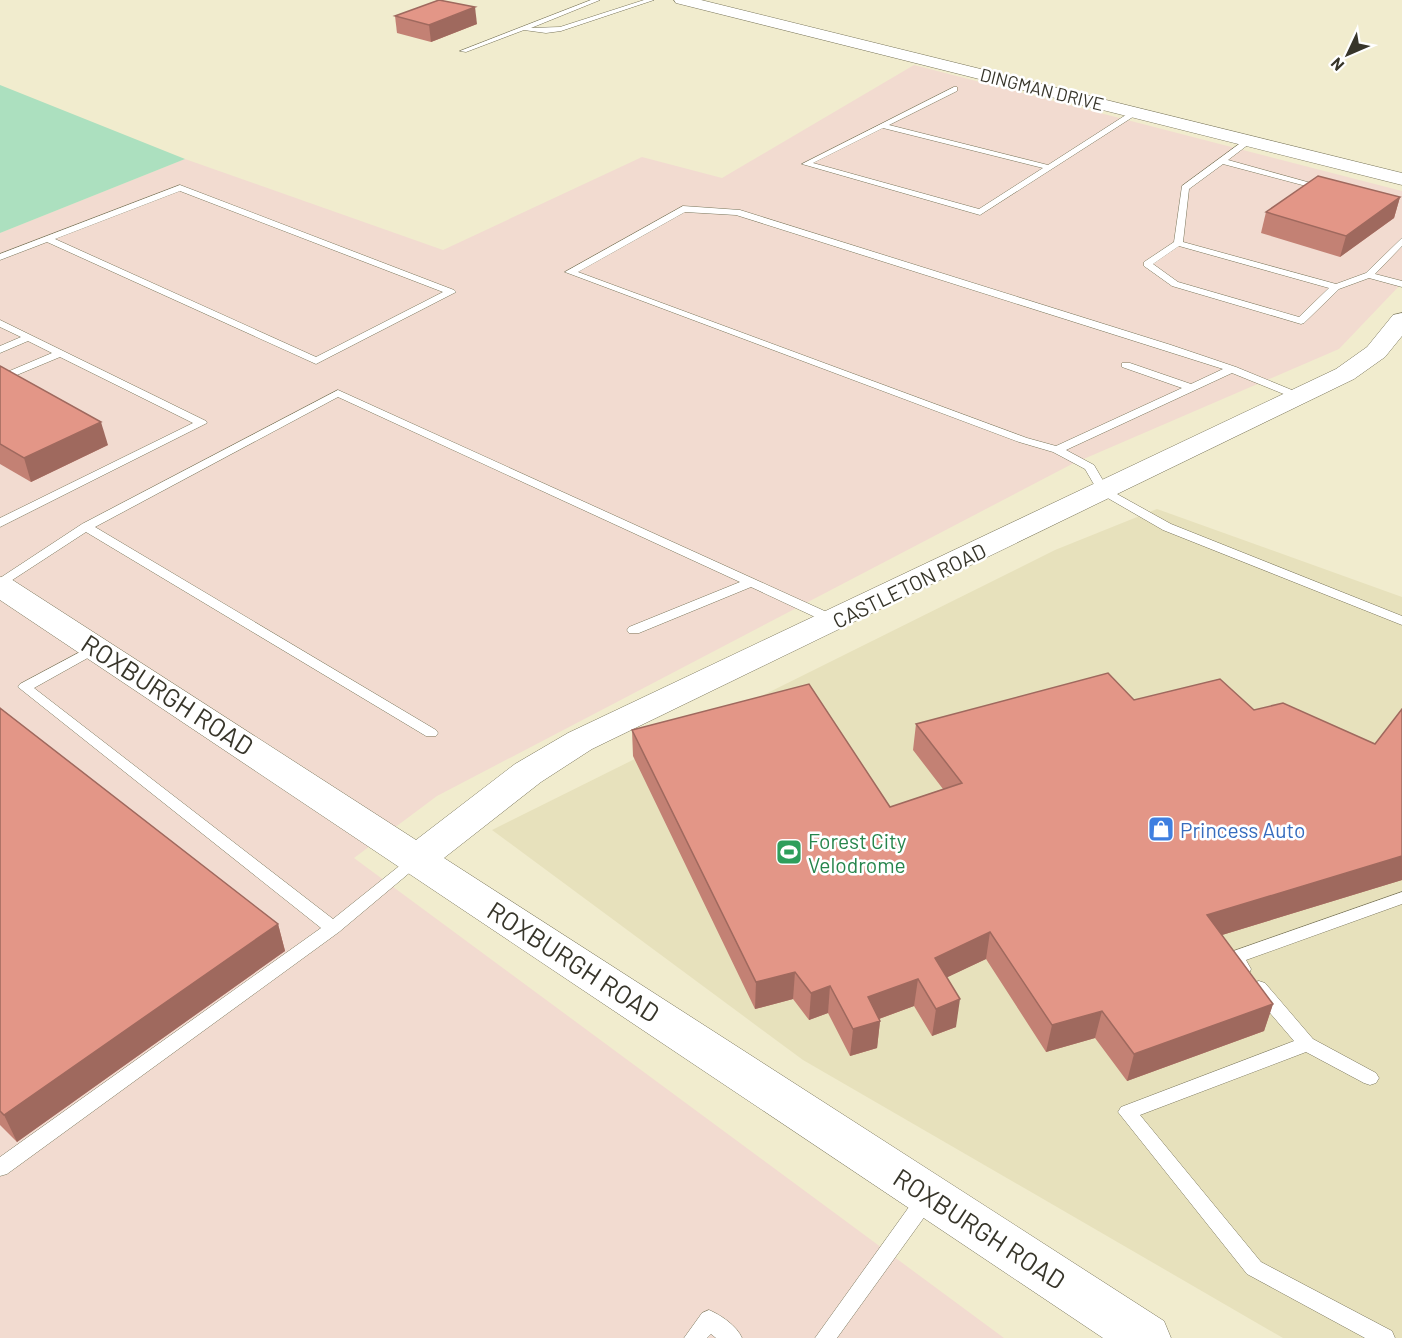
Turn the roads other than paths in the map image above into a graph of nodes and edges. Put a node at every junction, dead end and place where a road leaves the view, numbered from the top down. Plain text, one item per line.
1 (597, 0) edge
2 (651, 0) edge
3 (682, 0) edge
4 (523, 28) junction
5 (464, 51) dead end
6 (954, 90) dead end
7 (1135, 113) junction
8 (881, 125) junction
9 (1249, 141) junction
10 (1222, 161) junction
11 (1047, 167) junction
12 (1402, 179) edge
13 (1334, 191) edge
14 (47, 239) junction
15 (1402, 242) edge
16 (1178, 243) junction
17 (0, 256) edge
18 (1369, 274) junction
19 (1402, 284) edge
20 (1336, 287) junction
21 (1402, 320) edge
22 (0, 323) edge
23 (29, 337) junction
24 (0, 350) edge
25 (60, 353) junction
26 (1126, 365) dead end
27 (1232, 369) junction
28 (0, 379) edge
29 (1192, 388) junction
30 (1300, 397) junction
31 (1057, 450) junction
32 (1103, 491) junction
33 (0, 523) edge
34 (86, 527) junction
35 (750, 583) junction
36 (0, 585) edge
37 (836, 621) junction
38 (1402, 621) edge
39 (634, 630) dead end
40 (97, 647) junction
41 (431, 734) dead end
42 (418, 859) junction
43 (1402, 898) edge
44 (333, 928) junction
45 (1307, 1044) junction
46 (1370, 1078) dead end
47 (0, 1168) edge
48 (930, 1195) junction
49 (694, 1338) edge
50 (732, 1338) edge
51 (825, 1338) edge
52 (1146, 1338) edge
53 (1385, 1338) edge

1 - 4 lane
2 - 4 lane
3 - 7 street, DINGMAN DRIVE
4 - 5 lane
6 - 8 lane
7 - 9 street, DINGMAN DRIVE
7 - 11 lane
8 - 11 lane
8 - 11 lane
9 - 10 lane
9 - 12 street, DINGMAN DRIVE
10 - 13 lane
10 - 16 lane
14 - 14 lane
14 - 17 lane
15 - 18 lane
16 - 20 lane
16 - 20 lane
18 - 19 lane
18 - 20 lane
21 - 30 street, CASTLETON ROAD
22 - 23 lane
23 - 24 lane
23 - 25 lane
25 - 28 lane
25 - 33 lane
26 - 29 lane
27 - 29 lane
27 - 30 lane
27 - 31 lane
29 - 31 lane
30 - 32 street, CASTLETON ROAD
31 - 32 lane
32 - 37 street, CASTLETON ROAD
32 - 38 lane
34 - 35 lane
34 - 36 lane
34 - 41 lane
35 - 37 lane
35 - 39 lane
36 - 40 street, ROXBURGH ROAD
37 - 42 street, CASTLETON ROAD
40 - 42 street, ROXBURGH ROAD
40 - 44 lane
42 - 44 lane
42 - 48 street, ROXBURGH ROAD
43 - 45 lane
44 - 47 lane
45 - 46 lane
45 - 53 lane
48 - 51 lane
48 - 52 street, ROXBURGH ROAD
49 - 50 lane

